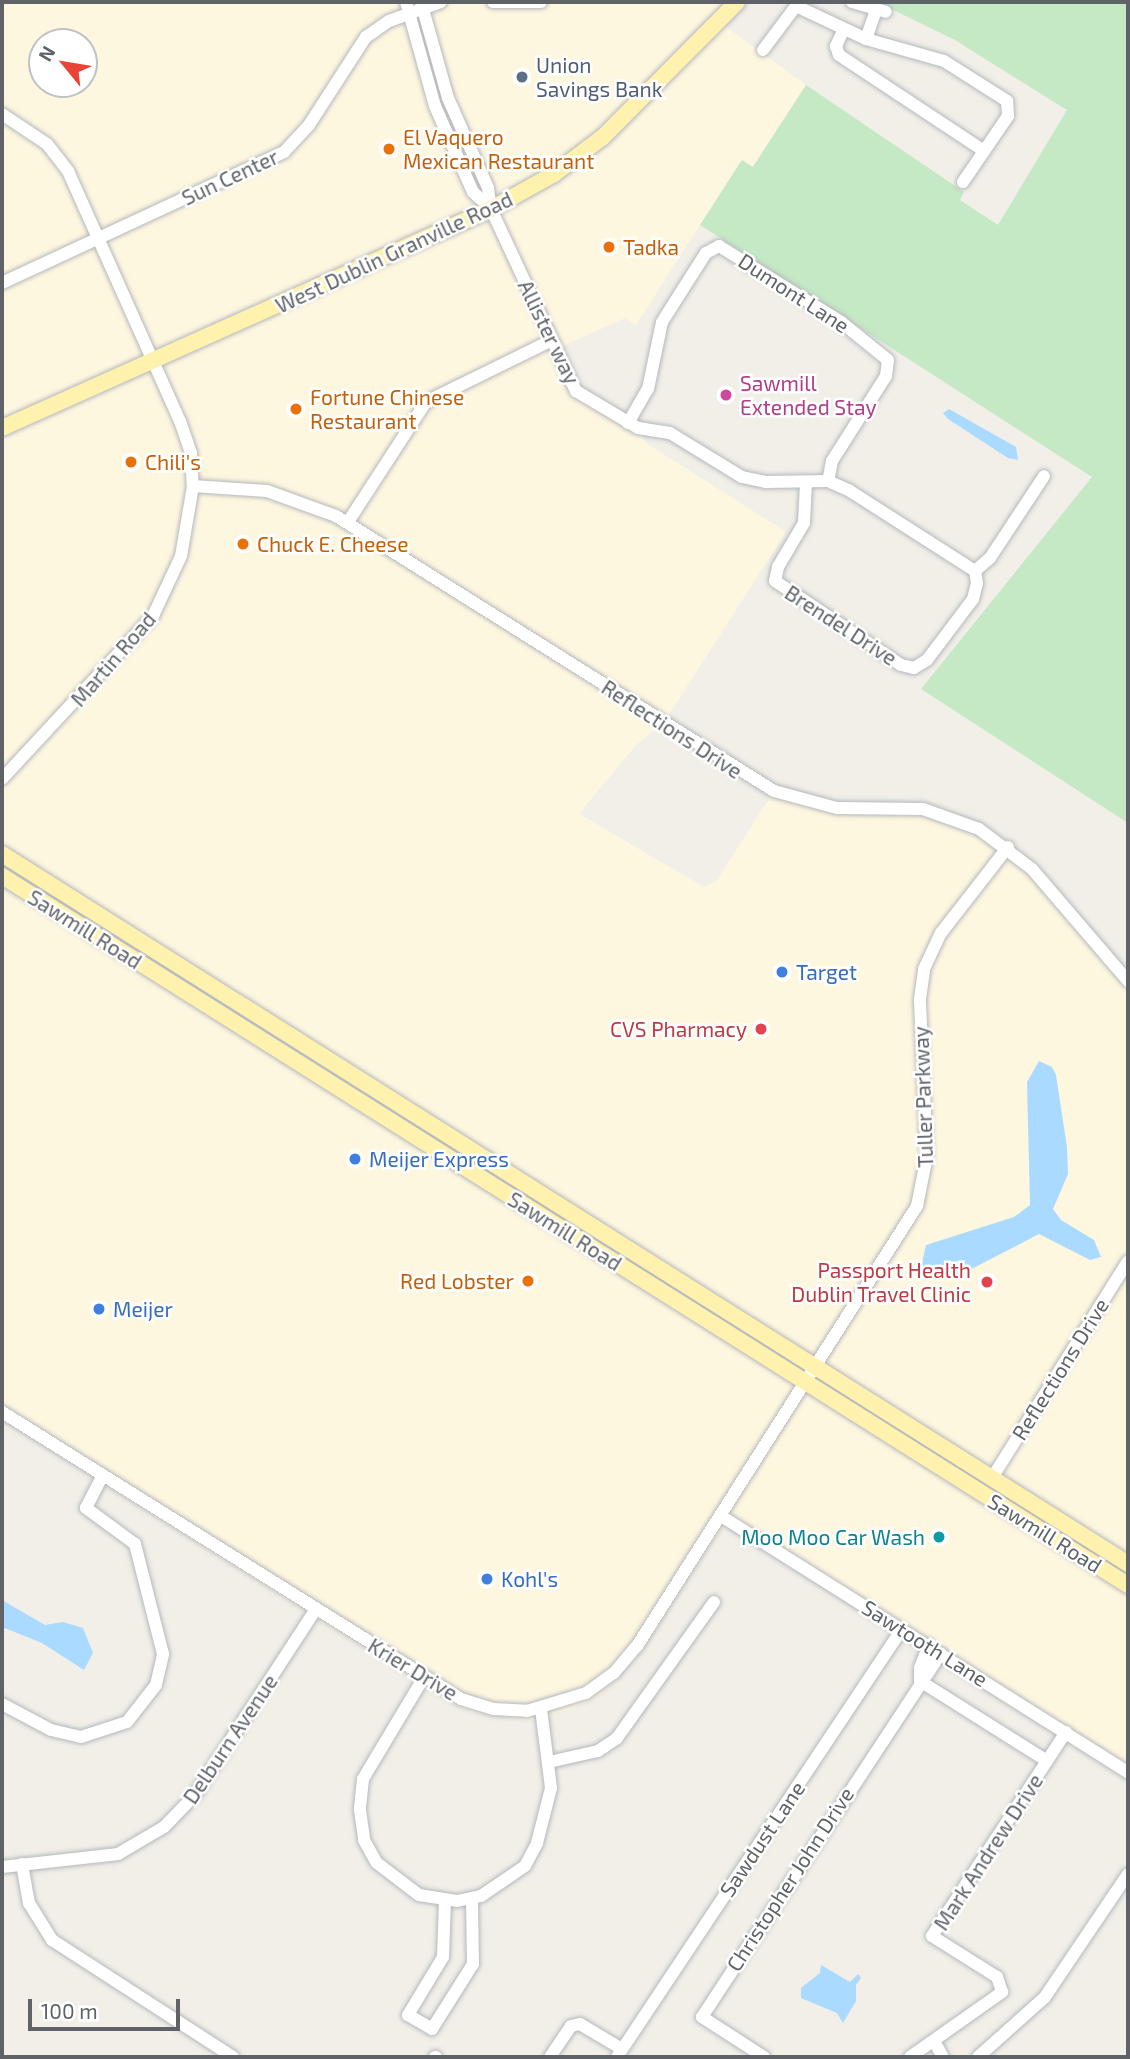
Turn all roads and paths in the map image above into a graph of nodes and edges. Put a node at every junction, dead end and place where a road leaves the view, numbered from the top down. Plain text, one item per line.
1 (441, 2) edge
2 (493, 2) edge
3 (541, 2) edge
4 (737, 2) edge
5 (852, 2) edge
6 (422, 5) edge
7 (408, 7) edge
8 (844, 31) junction
9 (866, 39) junction
10 (763, 50) dead end
11 (2, 114) edge
12 (984, 151) junction
13 (963, 182) dead end
14 (491, 209) junction
15 (98, 238) junction
16 (2, 284) edge
17 (550, 341) junction
18 (151, 359) junction
19 (628, 422) junction
20 (2, 428) edge
21 (1044, 476) dead end
22 (828, 481) junction
23 (806, 483) junction
24 (193, 486) junction
25 (348, 522) junction
26 (975, 571) junction
27 (2, 779) edge
28 (1008, 847) junction
29 (2, 854) edge
30 (2, 876) edge
31 (1128, 981) edge
32 (1128, 1261) edge
33 (817, 1368) junction
34 (807, 1383) junction
35 (2, 1412) edge
36 (103, 1475) junction
37 (992, 1478) junction
38 (721, 1516) junction
39 (1128, 1563) edge
40 (1128, 1586) edge
41 (714, 1602) dead end
42 (316, 1609) junction
43 (902, 1629) junction
44 (929, 1645) junction
45 (941, 1653) junction
46 (424, 1677) junction
47 (920, 1681) junction
48 (2, 1704) edge
49 (541, 1709) junction
50 (1066, 1732) junction
51 (1047, 1761) junction
52 (549, 1762) junction
53 (1128, 1772) edge
54 (22, 1864) junction
55 (2, 1867) edge
56 (1128, 1874) edge
57 (471, 1899) junction
58 (445, 1900) junction
59 (934, 2041) junction
60 (620, 2053) edge
61 (233, 2057) edge
62 (550, 2057) edge
63 (764, 2057) edge
64 (910, 2057) edge
65 (943, 2057) edge
66 (978, 2057) edge

1 - 6 street, Sun Center
2 - 3 street
4 - 14 main road, West Dublin Granville Road
5 - 9 street
6 - 7 street, Sun Center
6 - 14 street
7 - 14 street
7 - 15 street, Sun Center
8 - 9 street
8 - 10 street
8 - 12 street
9 - 12 street
11 - 15 street, Martin Road
12 - 13 street
14 - 17 street, Allister way
14 - 18 main road, West Dublin Granville Road
15 - 16 street, Sun Center
15 - 18 street, Martin Road
17 - 19 street, Allister way
17 - 25 street
18 - 20 main road, West Dublin Granville Road
18 - 24 street, Martin Road
19 - 22 street, Dumont Lane
19 - 23 street, Allister way
21 - 26 street
22 - 23 street, Allister way
22 - 26 street
23 - 26 street, Brendel Drive
24 - 25 street, Reflections Drive
24 - 27 street, Martin Road
25 - 28 street, Reflections Drive
28 - 31 street, Reflections Drive
28 - 33 street, Tuller Parkway
29 - 33 main road, Sawmill Road
30 - 34 main road, Sawmill Road
32 - 37 street, Reflections Drive
33 - 34 street, Tuller Parkway
33 - 37 main road, Sawmill Road
34 - 38 street, Krier Drive
34 - 40 main road, Sawmill Road
35 - 36 street, Krier Drive
36 - 42 street, Krier Drive
36 - 48 street
37 - 39 main road, Sawmill Road
38 - 43 street, Sawtooth Lane
38 - 49 street, Krier Drive
41 - 52 street
42 - 46 street, Krier Drive
42 - 54 street, Delburn Avenue
43 - 44 street, Sawtooth Lane
43 - 60 street, Sawdust Lane
44 - 45 street, Sawtooth Lane
44 - 47 street, Christopher John Drive
45 - 47 street, Christopher John Drive
45 - 50 street, Sawtooth Lane
46 - 49 street, Krier Drive
46 - 58 street
47 - 51 street, Mark Andrew Drive
47 - 63 street, Christopher John Drive
49 - 52 street
50 - 51 street, Mark Andrew Drive
50 - 53 street, Sawtooth Lane
51 - 59 street, Mark Andrew Drive
52 - 57 street
54 - 55 street, Delburn Avenue
54 - 61 street
56 - 66 street
57 - 58 street
57 - 58 street
59 - 64 street, Mark Andrew Drive
59 - 65 street
60 - 62 street, Sawdust Lane

